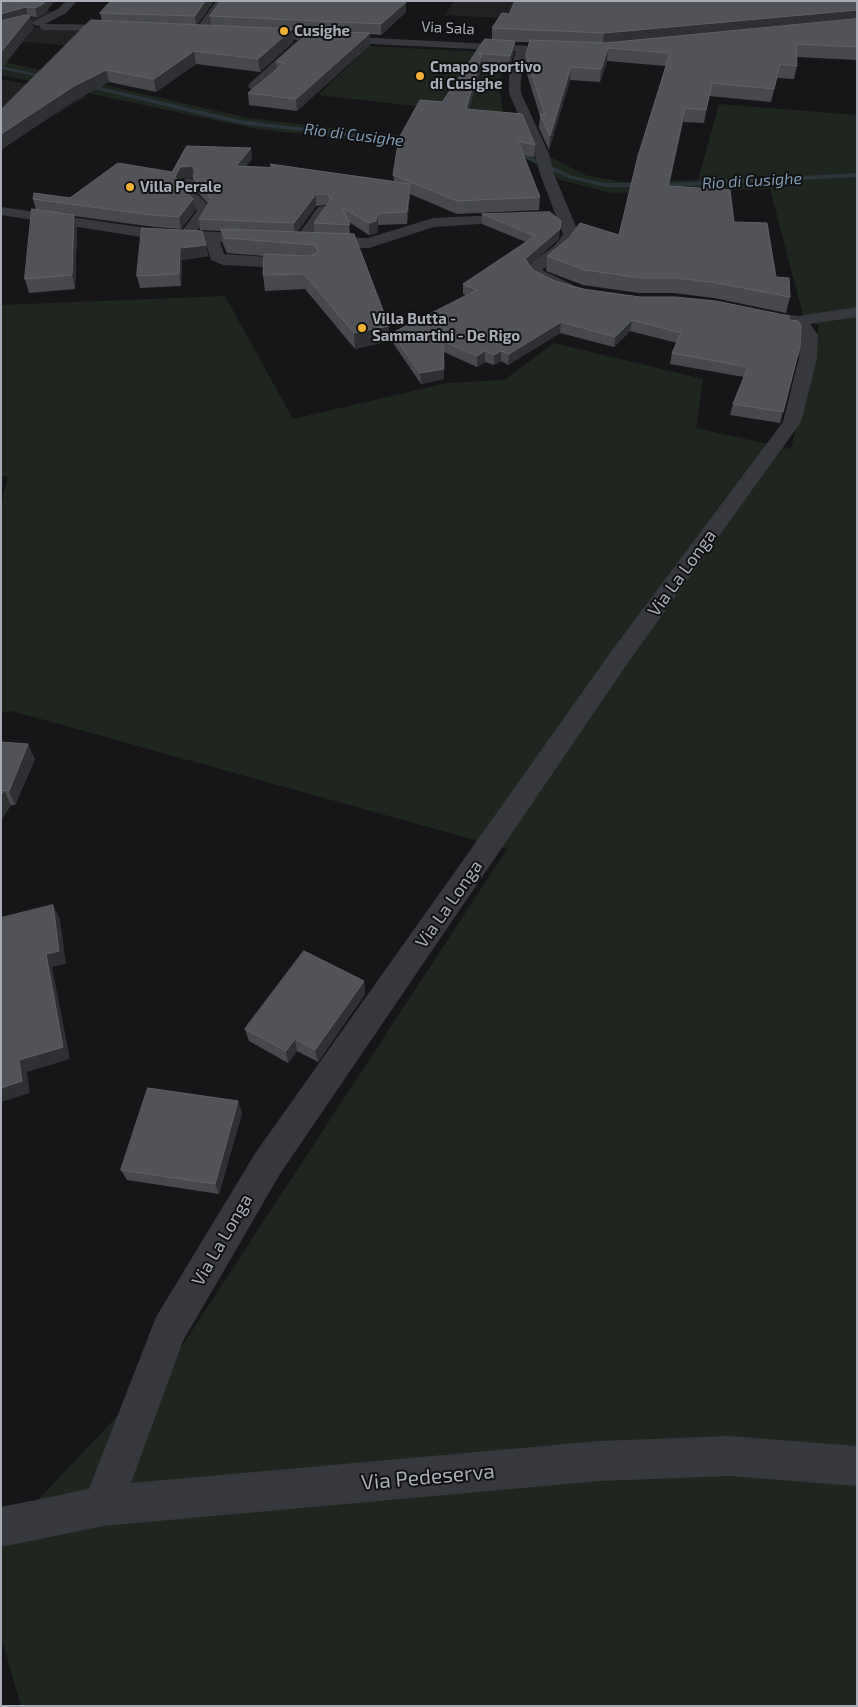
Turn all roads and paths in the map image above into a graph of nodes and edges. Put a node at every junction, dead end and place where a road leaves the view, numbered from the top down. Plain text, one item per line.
1 (72, 1) edge
2 (222, 1) edge
3 (128, 28) edge
4 (200, 32) edge
5 (249, 35) edge
6 (307, 38) junction
7 (523, 48) junction
8 (578, 50) edge
9 (254, 86) edge
10 (189, 182) edge
11 (323, 210) edge
12 (1, 211) edge
13 (564, 215) junction
14 (186, 236) junction
15 (211, 237) junction
16 (269, 240) edge
17 (310, 265) edge
18 (582, 292) edge
19 (857, 312) edge
20 (770, 316) edge
21 (799, 321) junction
22 (857, 1466) edge
23 (103, 1506) junction
24 (1, 1527) edge

1 - 3 street
2 - 4 street
5 - 6 street, Via Sala
6 - 7 street, Via Sala
6 - 9 street
7 - 8 street, Via Sala
7 - 13 street
10 - 14 street
11 - 13 street
12 - 14 street
13 - 18 street
14 - 15 street
15 - 16 street
15 - 17 street
19 - 21 street
20 - 21 street
21 - 23 street, Via La Longa
22 - 23 street, Via Pedeserva
23 - 24 street, Via Pedeserva

